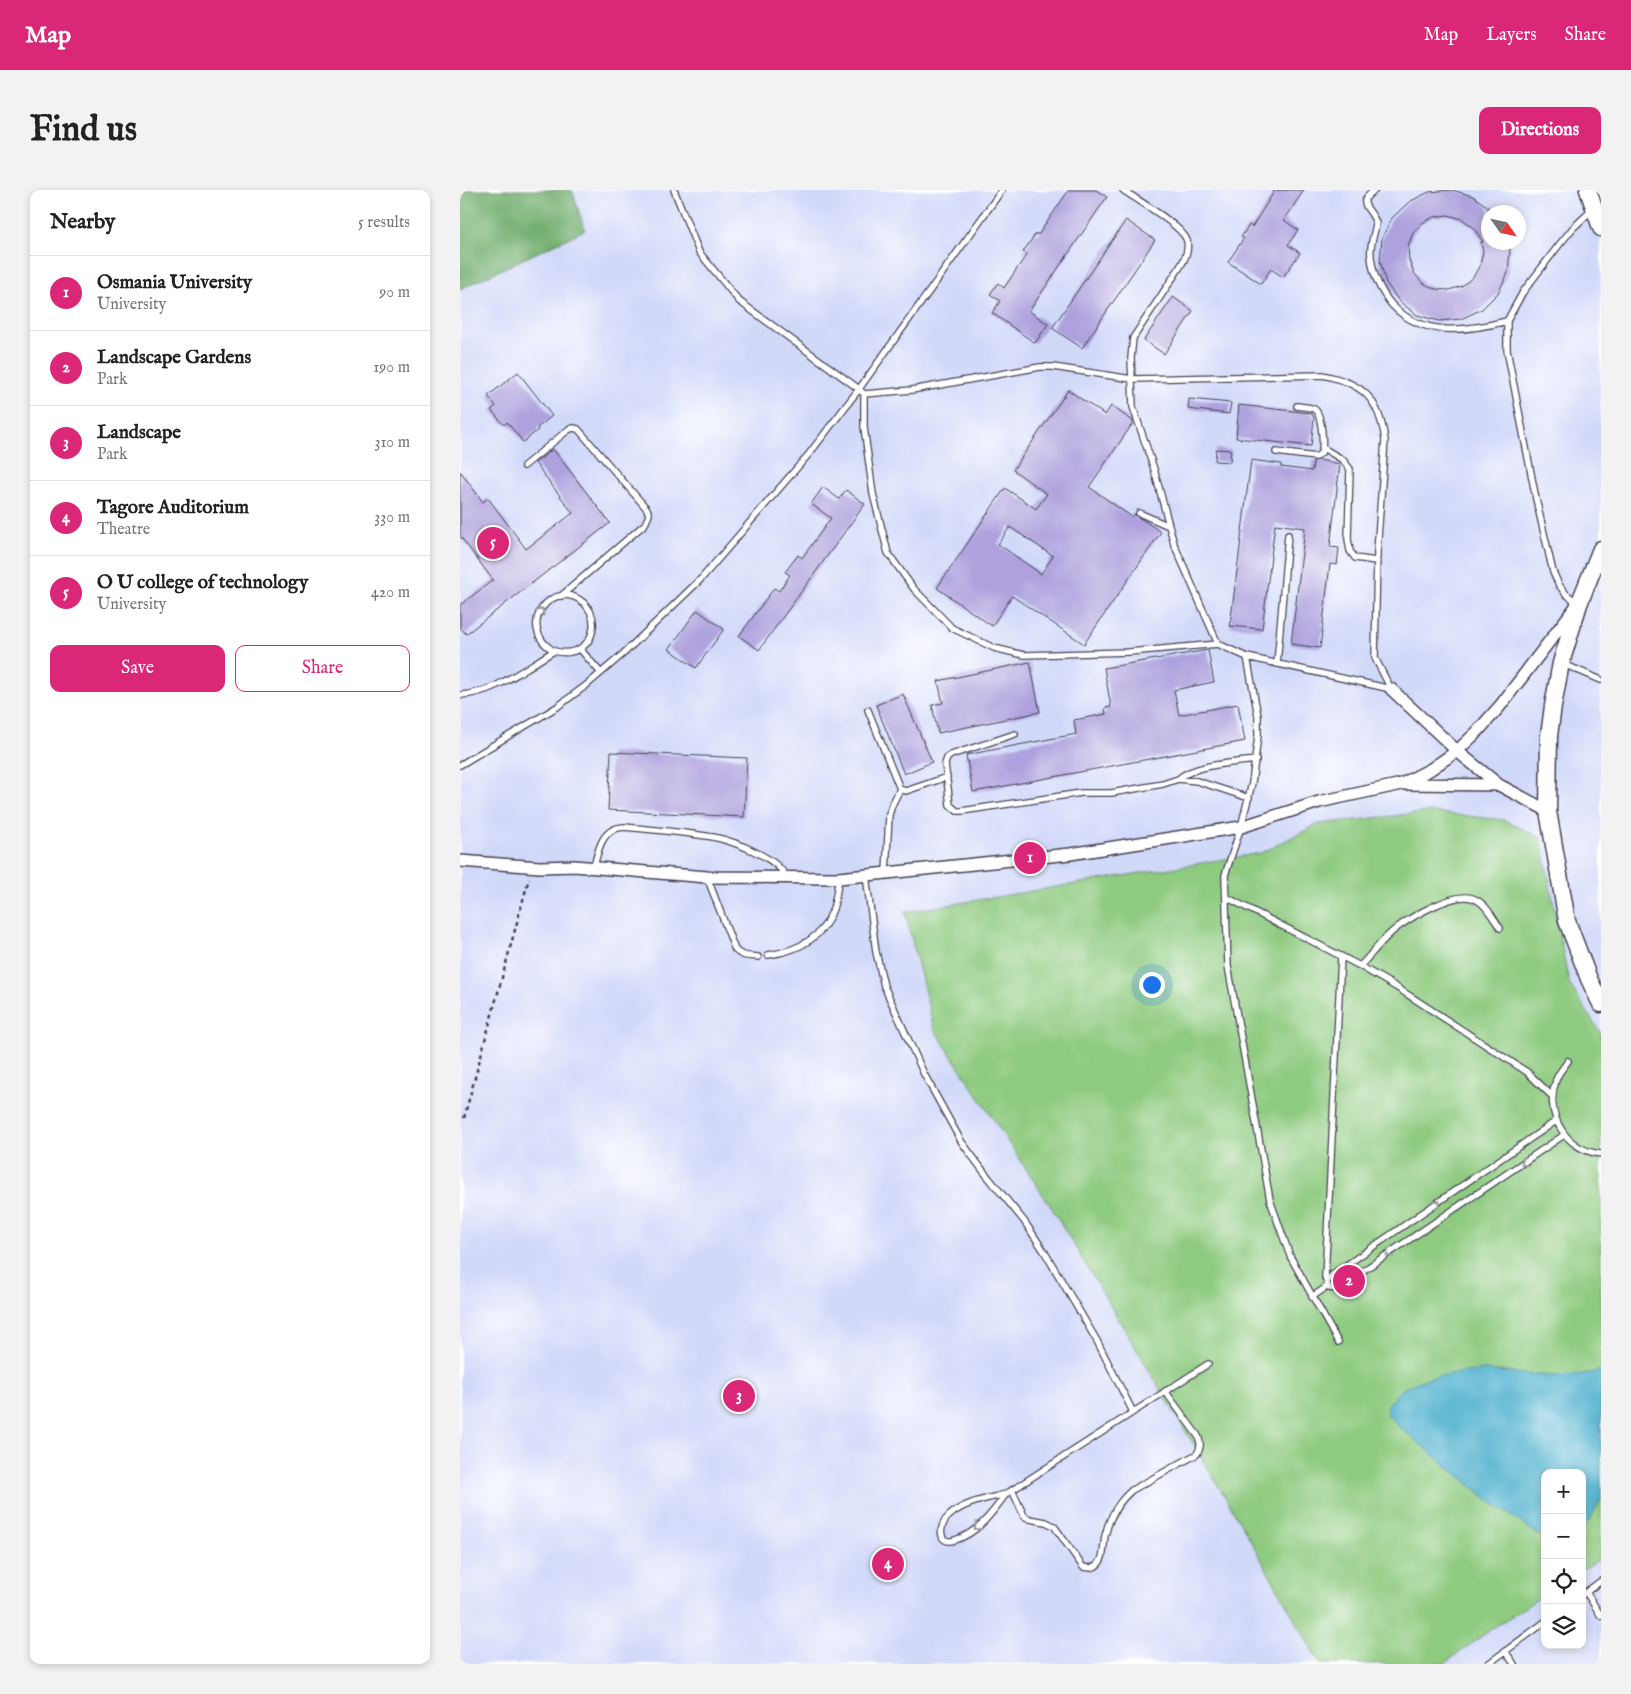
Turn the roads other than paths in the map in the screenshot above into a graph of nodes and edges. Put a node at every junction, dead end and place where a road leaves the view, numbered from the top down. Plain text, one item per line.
1 (674, 190) edge
2 (1002, 190) edge
3 (1123, 190) edge
4 (1375, 190) edge
5 (1588, 190) edge
6 (1594, 207) junction
7 (1601, 228) edge
8 (1507, 321) junction
9 (1132, 379) junction
10 (859, 389) junction
11 (864, 394) junction
12 (1297, 406) dead end
13 (1323, 448) junction
14 (1276, 452) dead end
15 (524, 466) dead end
16 (1139, 513) dead end
17 (1170, 526) junction
18 (1288, 535) dead end
19 (1601, 549) edge
20 (1376, 561) junction
21 (561, 596) junction
22 (1579, 604) junction
23 (1218, 644) junction
24 (580, 649) junction
25 (554, 652) junction
26 (1247, 657) junction
27 (1561, 663) junction
28 (1277, 664) junction
29 (601, 672) junction
30 (1601, 680) edge
31 (1390, 689) junction
32 (460, 695) edge
33 (868, 710) dead end
34 (1016, 734) dead end
35 (1457, 750) junction
36 (1256, 760) junction
37 (460, 765) edge
38 (947, 777) junction
39 (1178, 779) junction
40 (1402, 784) junction
41 (1499, 785) junction
42 (900, 789) junction
43 (1249, 798) junction
44 (1548, 811) junction
45 (1242, 827) junction
46 (460, 861) edge
47 (594, 868) junction
48 (886, 873) junction
49 (866, 875) junction
50 (707, 877) junction
51 (786, 878) junction
52 (839, 878) junction
53 (1226, 897) junction
54 (1500, 928) dead end
55 (768, 955) dead end
56 (1341, 956) junction
57 (758, 957) dead end
58 (1360, 966) junction
59 (1601, 1004) edge
60 (1568, 1060) dead end
61 (1552, 1096) junction
62 (1556, 1121) junction
63 (1564, 1136) junction
64 (1601, 1154) edge
65 (1327, 1284) junction
66 (1312, 1297) junction
67 (1338, 1342) dead end
68 (1208, 1364) dead end
69 (1166, 1390) junction
70 (1133, 1412) junction
71 (1012, 1490) junction
72 (1006, 1494) junction
73 (1601, 1581) edge
74 (1586, 1592) edge
75 (1586, 1596) edge
76 (1601, 1616) edge
77 (1541, 1625) edge
78 (1505, 1651) junction
79 (1488, 1664) edge
80 (1514, 1664) edge

1 - 10 lane
2 - 10 lane
3 - 9 lane
4 - 8 lane
5 - 6 main road
6 - 7 main road
6 - 8 lane
8 - 22 lane
9 - 11 lane
9 - 17 lane
9 - 20 lane
10 - 11 lane
10 - 29 lane
11 - 23 lane
12 - 13 lane
13 - 14 lane
13 - 20 lane
15 - 21 lane
16 - 17 lane
17 - 23 lane
18 - 28 lane
19 - 22 main road
20 - 31 lane
21 - 24 lane
25 -> 21 lane
22 - 27 main road
22 - 35 street
23 - 26 lane
24 - 25 lane
24 - 29 lane
25 - 32 lane
26 - 28 lane
26 - 36 lane
27 - 30 lane
27 - 44 main road
28 - 31 lane
29 - 37 lane
31 - 35 street
33 - 42 lane
34 - 38 lane
35 - 40 street
35 - 41 street
36 - 39 lane
36 - 43 lane
38 - 39 lane
38 - 42 lane
39 - 43 lane
40 - 41 street
40 - 45 street
41 - 44 street
42 - 48 lane
43 - 45 lane
44 - 59 main road
45 - 48 street
45 - 53 lane
46 - 47 street
47 - 50 street
47 - 51 lane
48 - 49 street
49 - 52 street
49 - 70 lane
50 - 51 street
50 - 57 lane
51 - 52 street
52 - 55 lane
53 - 56 lane
53 - 66 lane
54 - 58 lane
56 - 58 lane
56 - 65 lane
58 - 61 lane
60 - 61 lane
61 - 62 lane
62 - 63 lane
65 -> 62 lane
63 - 64 lane
63 -> 65 lane
65 - 66 lane
66 - 67 lane
68 - 69 lane
69 - 70 lane
69 - 71 lane
70 - 71 lane
71 - 72 lane
72 -> 72 lane
73 - 74 lane
75 - 76 lane
77 - 78 lane
78 - 79 lane
78 - 80 lane

